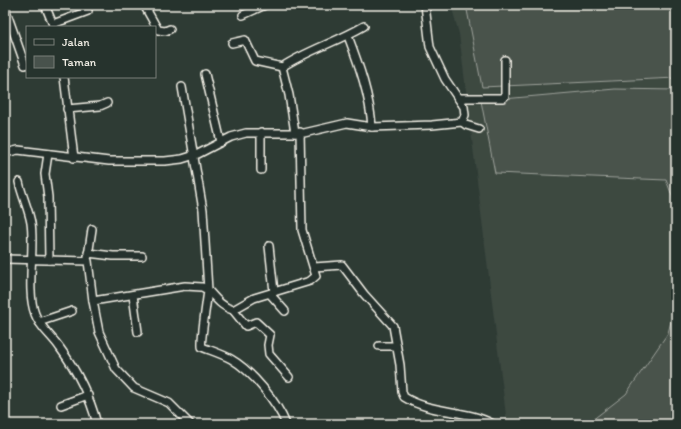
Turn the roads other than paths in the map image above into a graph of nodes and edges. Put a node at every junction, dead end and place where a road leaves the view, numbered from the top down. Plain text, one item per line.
1 (45, 5) edge
2 (144, 5) edge
3 (265, 5) edge
4 (425, 5) edge
5 (5, 8) edge
6 (88, 11) dead end
7 (242, 15) dead end
8 (53, 25) edge
9 (156, 26) edge
10 (156, 26) edge
11 (364, 26) dead end
12 (170, 29) dead end
13 (348, 36) junction
14 (232, 43) dead end
15 (505, 60) dead end
16 (25, 65) dead end
17 (282, 67) junction
18 (205, 74) dead end
19 (64, 78) edge
20 (182, 87) dead end
21 (460, 98) junction
22 (107, 103) dead end
23 (67, 109) junction
24 (462, 122) junction
25 (372, 128) junction
26 (479, 129) dead end
27 (261, 132) junction
28 (298, 133) junction
29 (221, 142) junction
30 (5, 153) edge
31 (48, 154) junction
32 (194, 155) junction
33 (74, 158) junction
34 (261, 170) dead end
35 (19, 182) dead end
36 (92, 229) dead end
37 (269, 246) dead end
38 (88, 253) junction
39 (142, 256) dead end
40 (5, 259) edge
41 (31, 259) junction
42 (49, 260) junction
43 (88, 261) junction
44 (314, 267) junction
45 (208, 290) junction
46 (272, 293) junction
47 (133, 295) junction
48 (93, 302) junction
49 (233, 310) junction
50 (72, 311) dead end
51 (284, 311) dead end
52 (39, 322) junction
53 (138, 332) dead end
54 (379, 346) dead end
55 (396, 346) junction
56 (289, 377) dead end
57 (88, 395) junction
58 (60, 405) dead end
59 (97, 424) edge
60 (190, 424) edge
61 (286, 424) edge
62 (493, 424) edge

1 - 8 street
2 - 9 street
3 - 7 street
4 - 21 street
5 - 16 street
6 - 8 street
10 - 12 street
11 - 13 street
13 - 17 street
13 - 25 street
14 - 17 street
15 - 21 street
17 - 28 street
18 - 29 street
19 - 23 street
20 - 32 street
21 - 24 street
22 - 23 street
23 - 33 street
24 - 25 street
24 - 26 street
25 - 28 street
27 - 28 street
27 - 29 street
27 - 34 street
28 - 44 street
29 - 32 street
30 - 31 street
31 - 33 street
31 - 42 street
32 - 33 street
32 - 45 street
35 - 41 street
36 - 38 street
37 - 46 street
38 - 39 street
38 - 43 street
40 - 41 street
41 - 42 street
41 - 52 street
42 - 43 street
43 - 48 street
44 - 46 street
44 - 55 street
45 - 47 street
45 - 49 street
45 - 61 street
46 - 49 street
46 - 51 street
47 - 48 street
47 - 53 street
48 - 60 street
49 - 56 street
50 - 52 street
52 - 57 street
54 - 55 street
55 - 62 street
57 - 58 street
57 - 59 street

